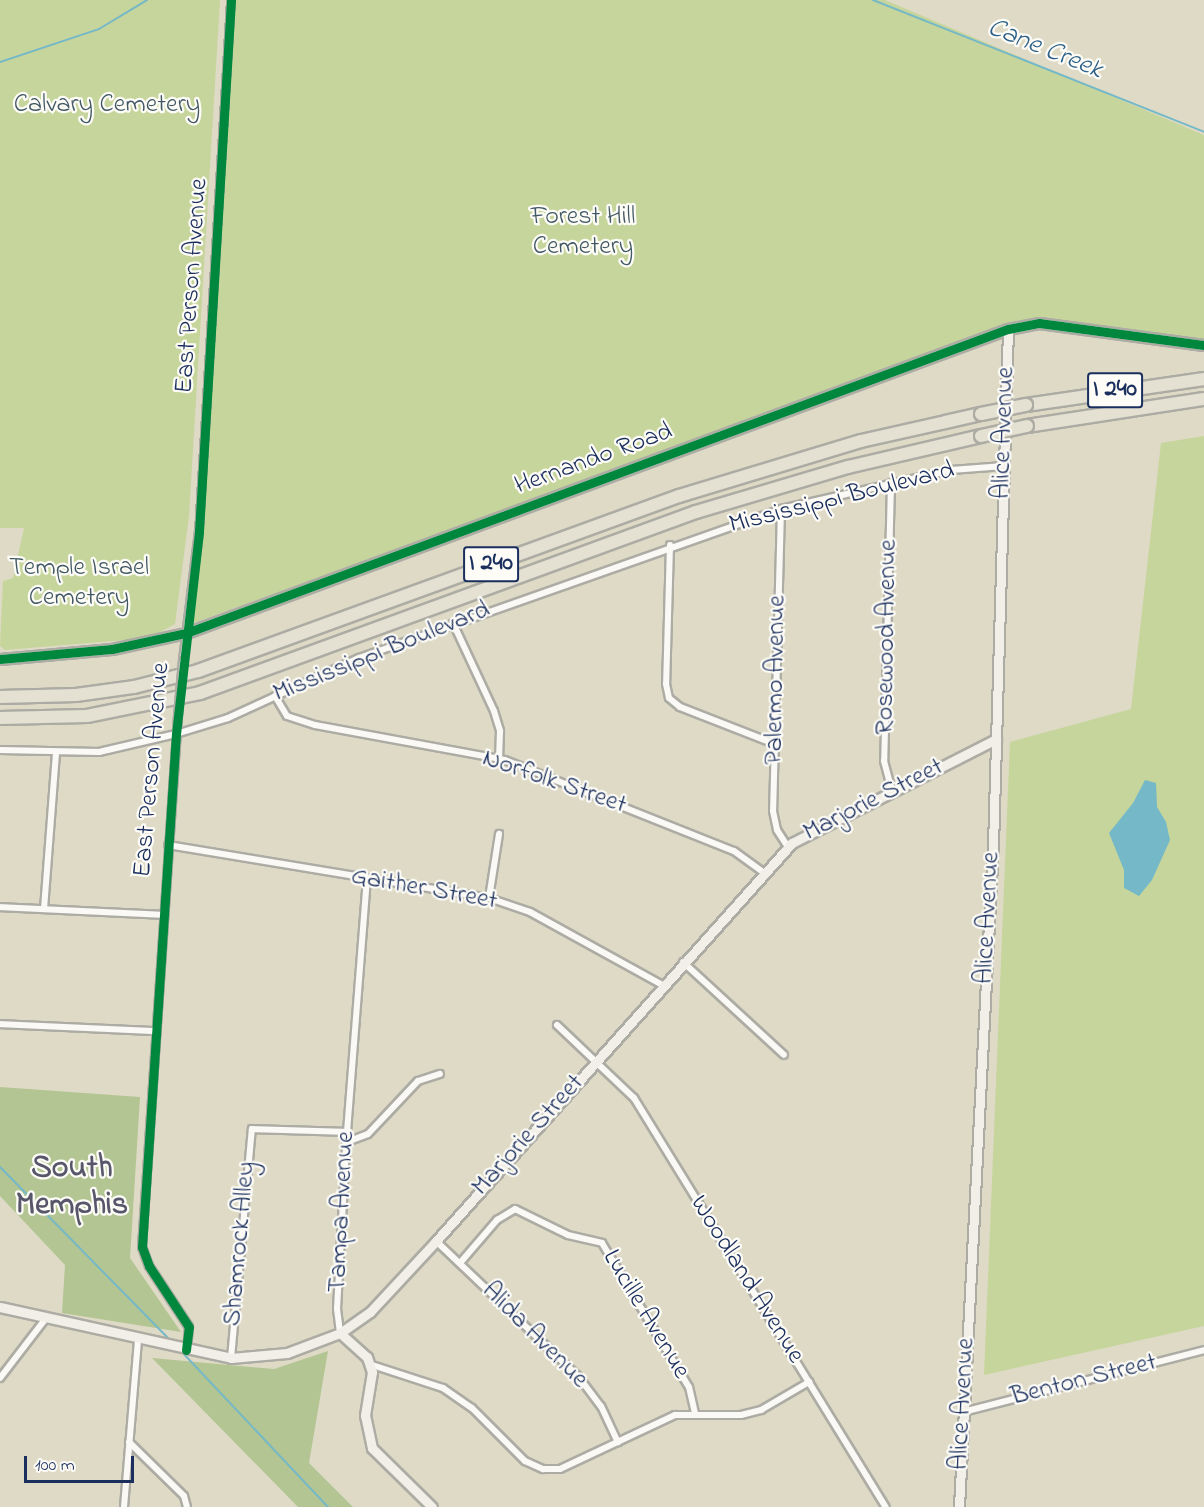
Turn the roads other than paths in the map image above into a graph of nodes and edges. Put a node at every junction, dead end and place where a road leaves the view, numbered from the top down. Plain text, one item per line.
1 (231, 0) edge
2 (1008, 329) junction
3 (1204, 345) edge
4 (1204, 379) edge
5 (1204, 399) edge
6 (1004, 466) junction
7 (891, 483) junction
8 (781, 509) junction
9 (670, 545) junction
10 (453, 623) junction
11 (186, 633) junction
12 (0, 659) edge
13 (275, 696) junction
14 (0, 697) edge
15 (0, 718) edge
16 (176, 734) junction
17 (996, 739) junction
18 (775, 744) junction
19 (0, 750) edge
20 (56, 753) junction
21 (499, 759) junction
22 (892, 790) junction
23 (499, 834) dead end
24 (168, 845) junction
25 (788, 847) junction
26 (763, 872) junction
27 (367, 879) junction
28 (489, 898) junction
29 (0, 907) edge
30 (44, 909) junction
31 (163, 915) junction
32 (683, 962) junction
33 (662, 985) junction
34 (0, 1024) edge
35 (557, 1025) dead end
36 (155, 1031) junction
37 (784, 1055) dead end
38 (596, 1062) junction
39 (440, 1074) dead end
40 (347, 1132) junction
41 (347, 1142) junction
42 (436, 1241) junction
43 (460, 1263) junction
44 (0, 1307) edge
45 (46, 1318) junction
46 (340, 1333) junction
47 (138, 1340) junction
48 (186, 1350) junction
49 (1204, 1350) edge
50 (231, 1358) junction
51 (369, 1364) junction
52 (0, 1378) edge
53 (809, 1382) junction
54 (963, 1412) junction
55 (695, 1413) junction
56 (129, 1442) junction
57 (618, 1442) junction
58 (124, 1507) edge
59 (187, 1507) edge
60 (432, 1507) edge
61 (886, 1507) edge
62 (959, 1507) edge

1 - 11 street, East Person Avenue
2 - 3 street, Hernando Road
2 - 6 street, Alice Avenue
2 - 11 street, Hernando Road
4 - 14 highway, I 240, bridge
5 - 15 highway, I 240, bridge
6 - 7 street, Mississippi Boulevard
6 - 17 street, Alice Avenue
7 - 8 street, Mississippi Boulevard
7 - 22 street, Rosewood Avenue
8 - 9 street, Mississippi Boulevard
8 - 18 street, Palermo Avenue
9 - 10 street, Mississippi Boulevard
9 - 18 street
10 - 13 street, Mississippi Boulevard
10 - 21 street
11 - 12 street, Hernando Road
11 - 16 street, East Person Avenue, bridge
13 - 16 street, Mississippi Boulevard
13 - 21 street, Norfolk Street
16 - 20 street, Mississippi Boulevard
16 - 24 street, East Person Avenue
17 - 22 street, Marjorie Street
17 - 54 street, Alice Avenue
18 - 25 street, Palermo Avenue
19 - 20 street, Mississippi Boulevard
20 - 30 street
21 - 26 street, Norfolk Street
22 - 25 street, Marjorie Street
23 - 28 street
24 - 27 street, Gaither Street
24 - 31 street, East Person Avenue
25 - 26 street, Marjorie Street
26 - 32 street, Marjorie Street
27 - 28 street, Gaither Street
27 - 40 street, Tampa Avenue
28 - 33 street, Gaither Street
29 - 30 street
30 - 31 street
31 - 36 street, East Person Avenue
32 - 33 street, Marjorie Street
32 - 37 street
33 - 38 street, Marjorie Street
34 - 36 street
35 - 38 street, Woodland Avenue
36 - 48 street, East Person Avenue
38 - 42 street, Marjorie Street
38 - 53 street, Woodland Avenue
39 - 41 street
40 - 41 street, Tampa Avenue
40 - 50 street, Shamrock Alley
41 - 46 street, Tampa Avenue
42 - 43 street, Alida Avenue
42 - 46 street, Marjorie Street
43 - 55 street, Lucille Avenue
43 - 57 street, Alida Avenue
44 - 45 street, Marjorie Street
45 - 47 street, Marjorie Street
45 - 52 street
46 - 50 street, Marjorie Street
46 - 51 street
47 - 48 street, Marjorie Street
47 - 56 street
48 - 50 street, Marjorie Street
49 - 54 street, Benton Street
51 - 57 street
51 - 60 street
53 - 55 street
53 - 61 street, Woodland Avenue
54 - 62 street, Alice Avenue
55 - 57 street
56 - 58 street
56 - 59 street

